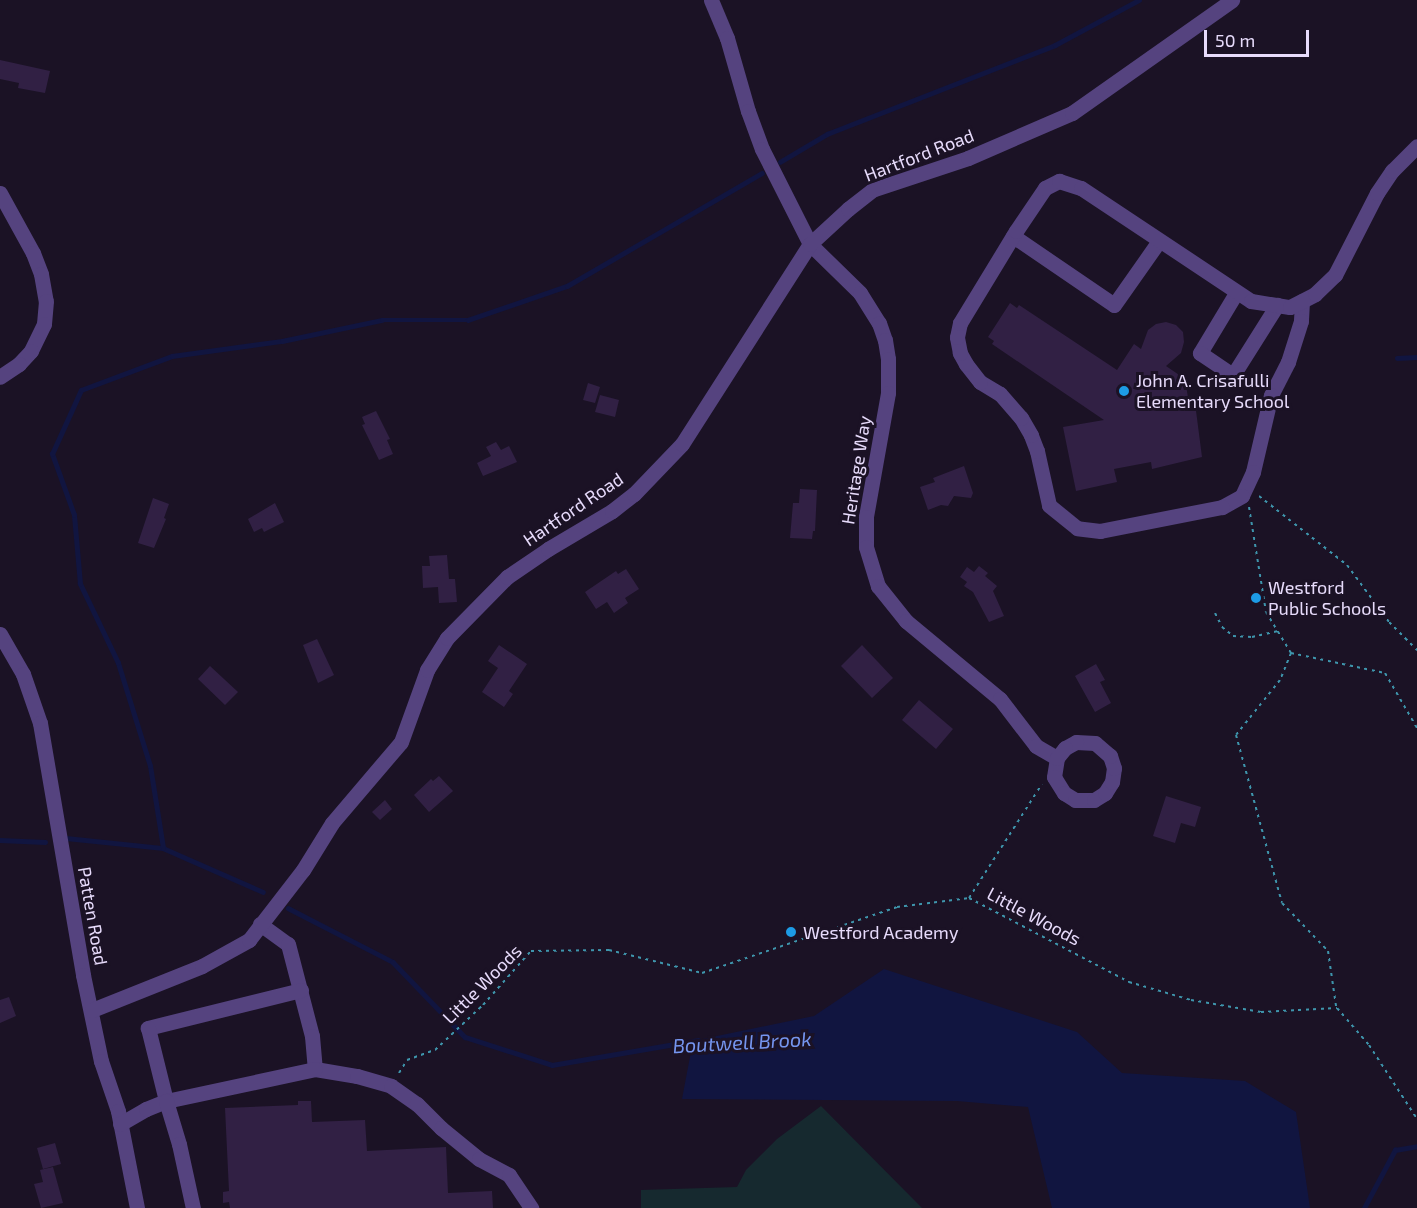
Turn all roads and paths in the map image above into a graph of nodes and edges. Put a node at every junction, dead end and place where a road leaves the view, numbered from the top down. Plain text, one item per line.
1 (711, 0) edge
2 (1232, 0) edge
3 (1417, 146) edge
4 (0, 193) edge
5 (1013, 236) junction
6 (1159, 241) junction
7 (810, 244) junction
8 (1236, 293) junction
9 (1302, 301) junction
10 (1277, 305) junction
11 (0, 377) edge
12 (1246, 487) junction
13 (1215, 613) dead end
14 (1278, 631) junction
15 (0, 634) edge
16 (1417, 650) edge
17 (1291, 653) junction
18 (1417, 728) edge
19 (1056, 761) joint
20 (969, 897) junction
21 (260, 924) junction
22 (302, 990) junction
23 (1336, 1008) junction
24 (92, 1010) junction
25 (315, 1069) junction
26 (392, 1086) junction
27 (166, 1101) junction
28 (1417, 1119) edge
29 (120, 1124) junction
30 (137, 1208) edge
31 (193, 1208) edge
32 (531, 1208) edge

1 - 7 street, Heritage Way
2 - 7 street, Hartford Road
3 - 9 street
4 - 11 street
5 - 6 street
5 - 6 street
5 - 12 street
6 - 8 street
7 - 19 street, Heritage Way
7 - 21 street, Hartford Road
8 - 10 street
8 - 10 street
9 - 10 street
9 - 12 street
12 - 14 path
12 - 16 path
13 - 14 path
14 - 17 path
15 - 24 street, Patten Road
17 - 18 path
17 - 23 path
19 - 20 path
20 - 23 path, Little Woods
20 - 26 path, Little Woods
21 - 22 street
21 - 24 street, Hartford Road
22 - 25 street
22 - 27 street
23 - 28 path
24 - 29 street, Patten Road
25 - 26 street
25 - 27 street
26 - 32 street
27 - 29 street
27 - 31 street
29 - 30 street, Patten Road

